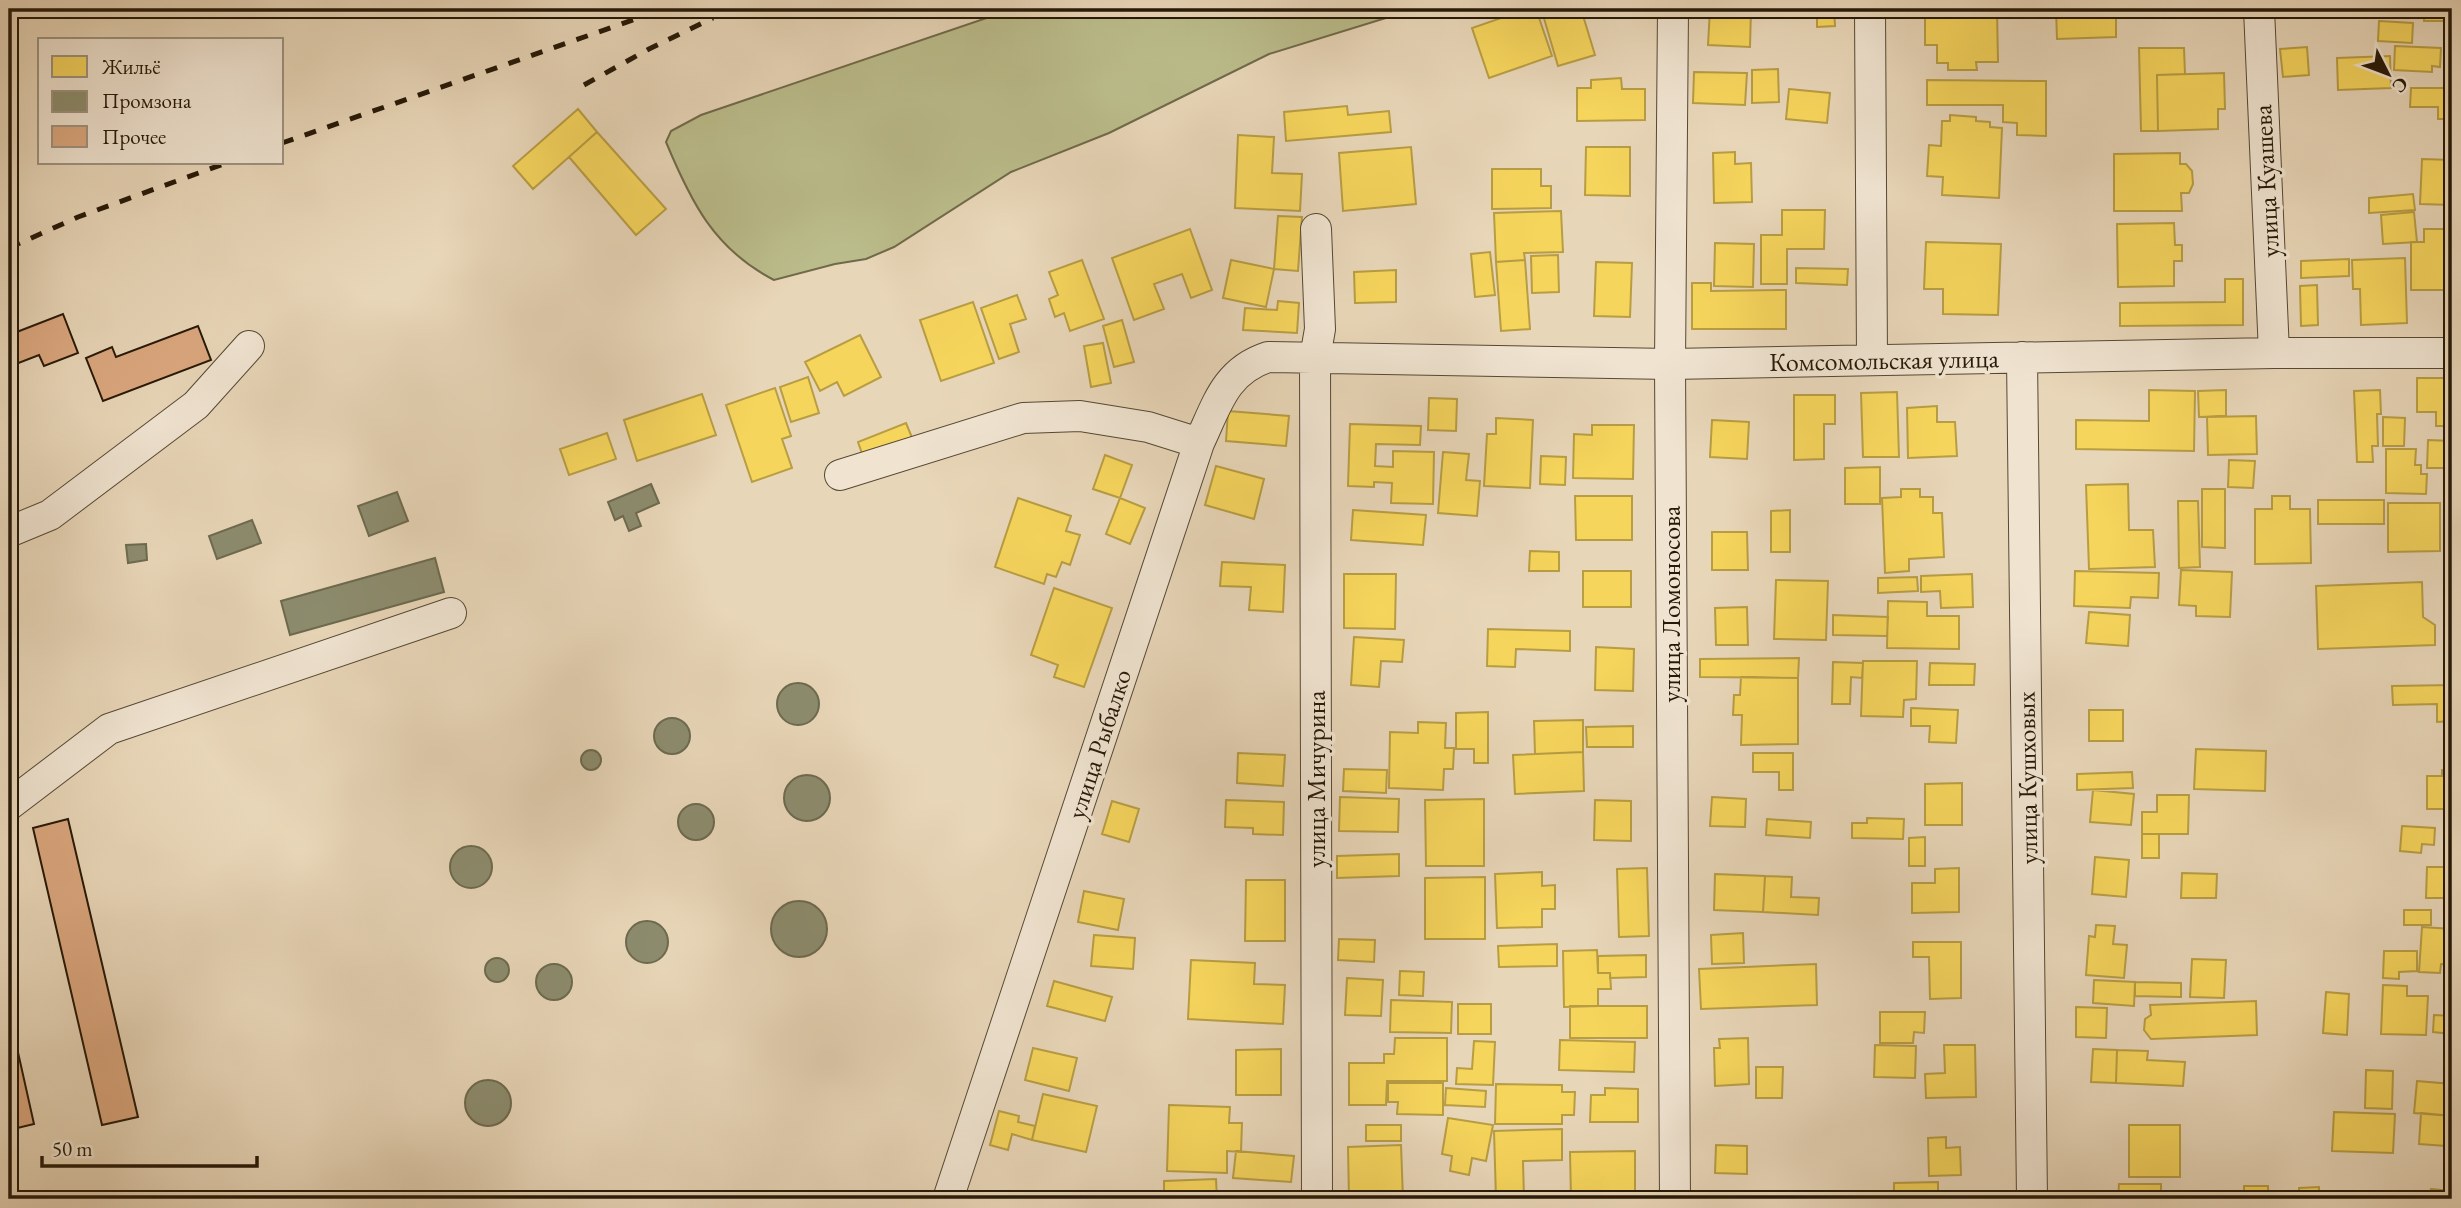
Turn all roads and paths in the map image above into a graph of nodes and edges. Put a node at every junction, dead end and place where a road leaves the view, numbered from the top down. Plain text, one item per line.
1 (1673, 9) edge
2 (1870, 9) edge
3 (2259, 9) edge
4 (1315, 229) dead end
5 (249, 346) dead end
6 (2274, 353) junction
7 (2452, 353) edge
8 (2022, 357) junction
9 (1315, 358) junction
10 (1872, 359) junction
11 (1670, 364) junction
12 (1199, 443) junction
13 (840, 475) dead end
14 (9, 532) edge
15 (451, 613) dead end
16 (9, 805) edge
17 (948, 1199) edge
18 (1317, 1199) edge
19 (1675, 1199) edge
20 (2032, 1199) edge

1 - 11 street, улица Ломоносова
2 - 10 street
3 - 6 street, улица Куашева
4 - 9 street, улица Мичурина
5 - 14 street
6 - 7 street, Комсомольская улица
6 - 8 street, Комсомольская улица
8 - 10 street, Комсомольская улица
8 - 20 street, улица Кушховых
9 - 11 street, Комсомольская улица
9 - 12 street, улица Рыбалко
9 - 18 street, улица Мичурина
10 - 11 street, Комсомольская улица
11 - 19 street, улица Ломоносова
12 - 13 street
12 - 17 street, улица Рыбалко
15 - 16 street

